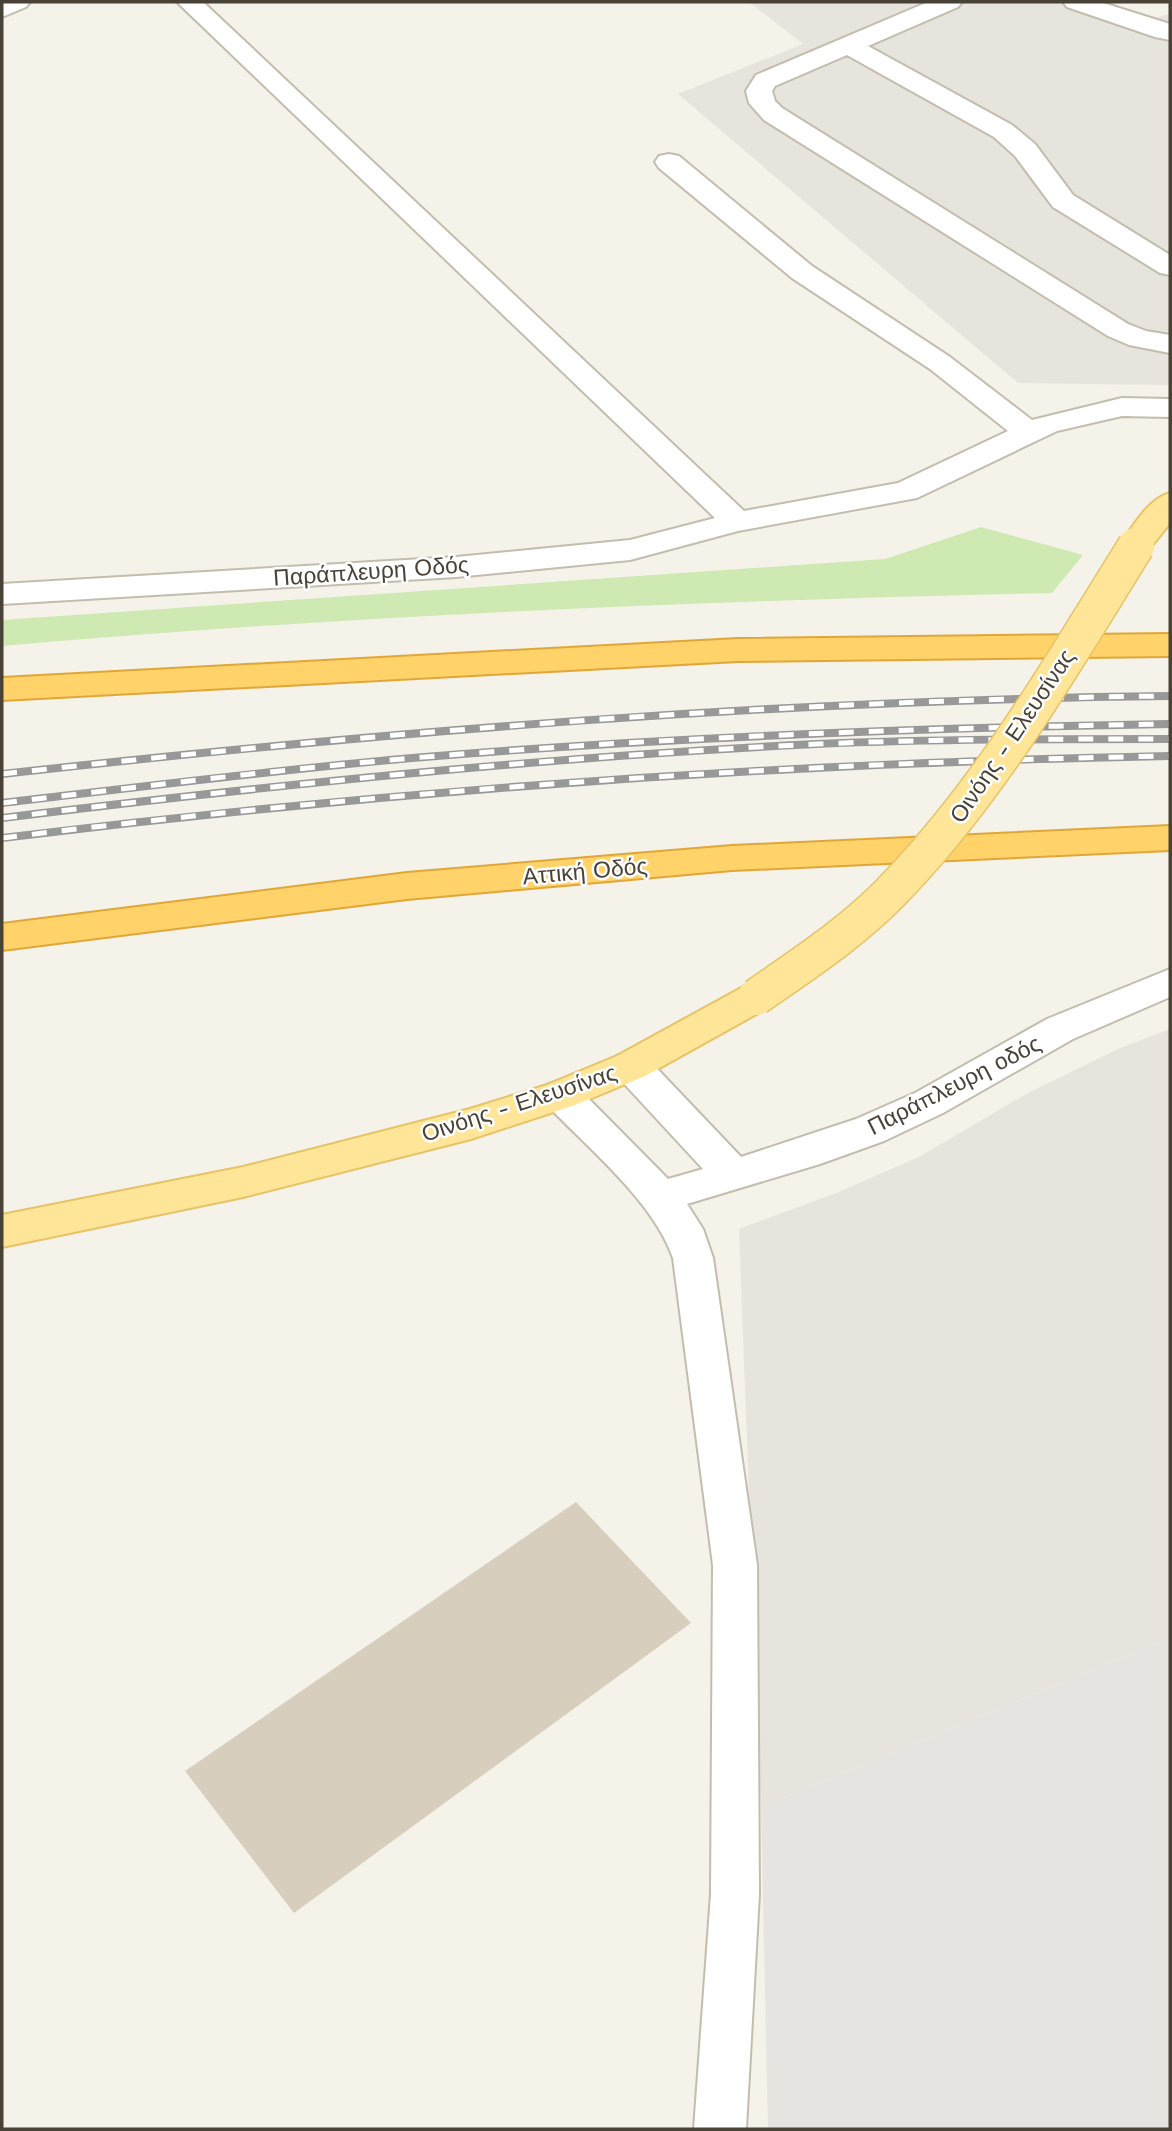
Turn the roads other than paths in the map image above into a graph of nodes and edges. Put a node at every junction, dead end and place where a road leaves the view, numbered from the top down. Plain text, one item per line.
1 (17, 2) edge
2 (189, 2) edge
3 (949, 2) edge
4 (1076, 2) edge
5 (2, 9) edge
6 (1170, 32) edge
7 (847, 45) junction
8 (669, 162) dead end
9 (1170, 267) edge
10 (1170, 344) edge
11 (1170, 408) edge
12 (1072, 418) junction
13 (1027, 431) junction
14 (1170, 437) edge
15 (1170, 503) edge
16 (737, 522) junction
17 (2, 594) edge
18 (1170, 645) edge
19 (2, 690) edge
20 (1170, 838) edge
21 (2, 937) edge
22 (1170, 982) edge
23 (631, 1066) junction
24 (561, 1095) junction
25 (733, 1174) junction
26 (660, 1197) junction
27 (2, 1231) edge
28 (720, 2129) edge

1 - 5 street
2 - 16 street
3 - 7 street
4 - 6 street
7 - 9 street
7 - 10 street
8 - 13 street
11 - 12 street
12 - 13 street
12 - 14 street
13 - 16 street
15 - 23 main road, Οινόης - Ελευσίνας, bridge
16 - 17 street, Παράπλευρη Οδός
18 - 19 highway
20 - 21 highway, Αττική Οδός
22 - 25 street, Παράπλευρη οδός
23 - 24 main road, Οινόης - Ελευσίνας
23 - 25 street
24 - 26 street
24 - 27 main road, Οινόης - Ελευσίνας
25 - 26 street, Παράπλευρη οδός
26 - 28 street

